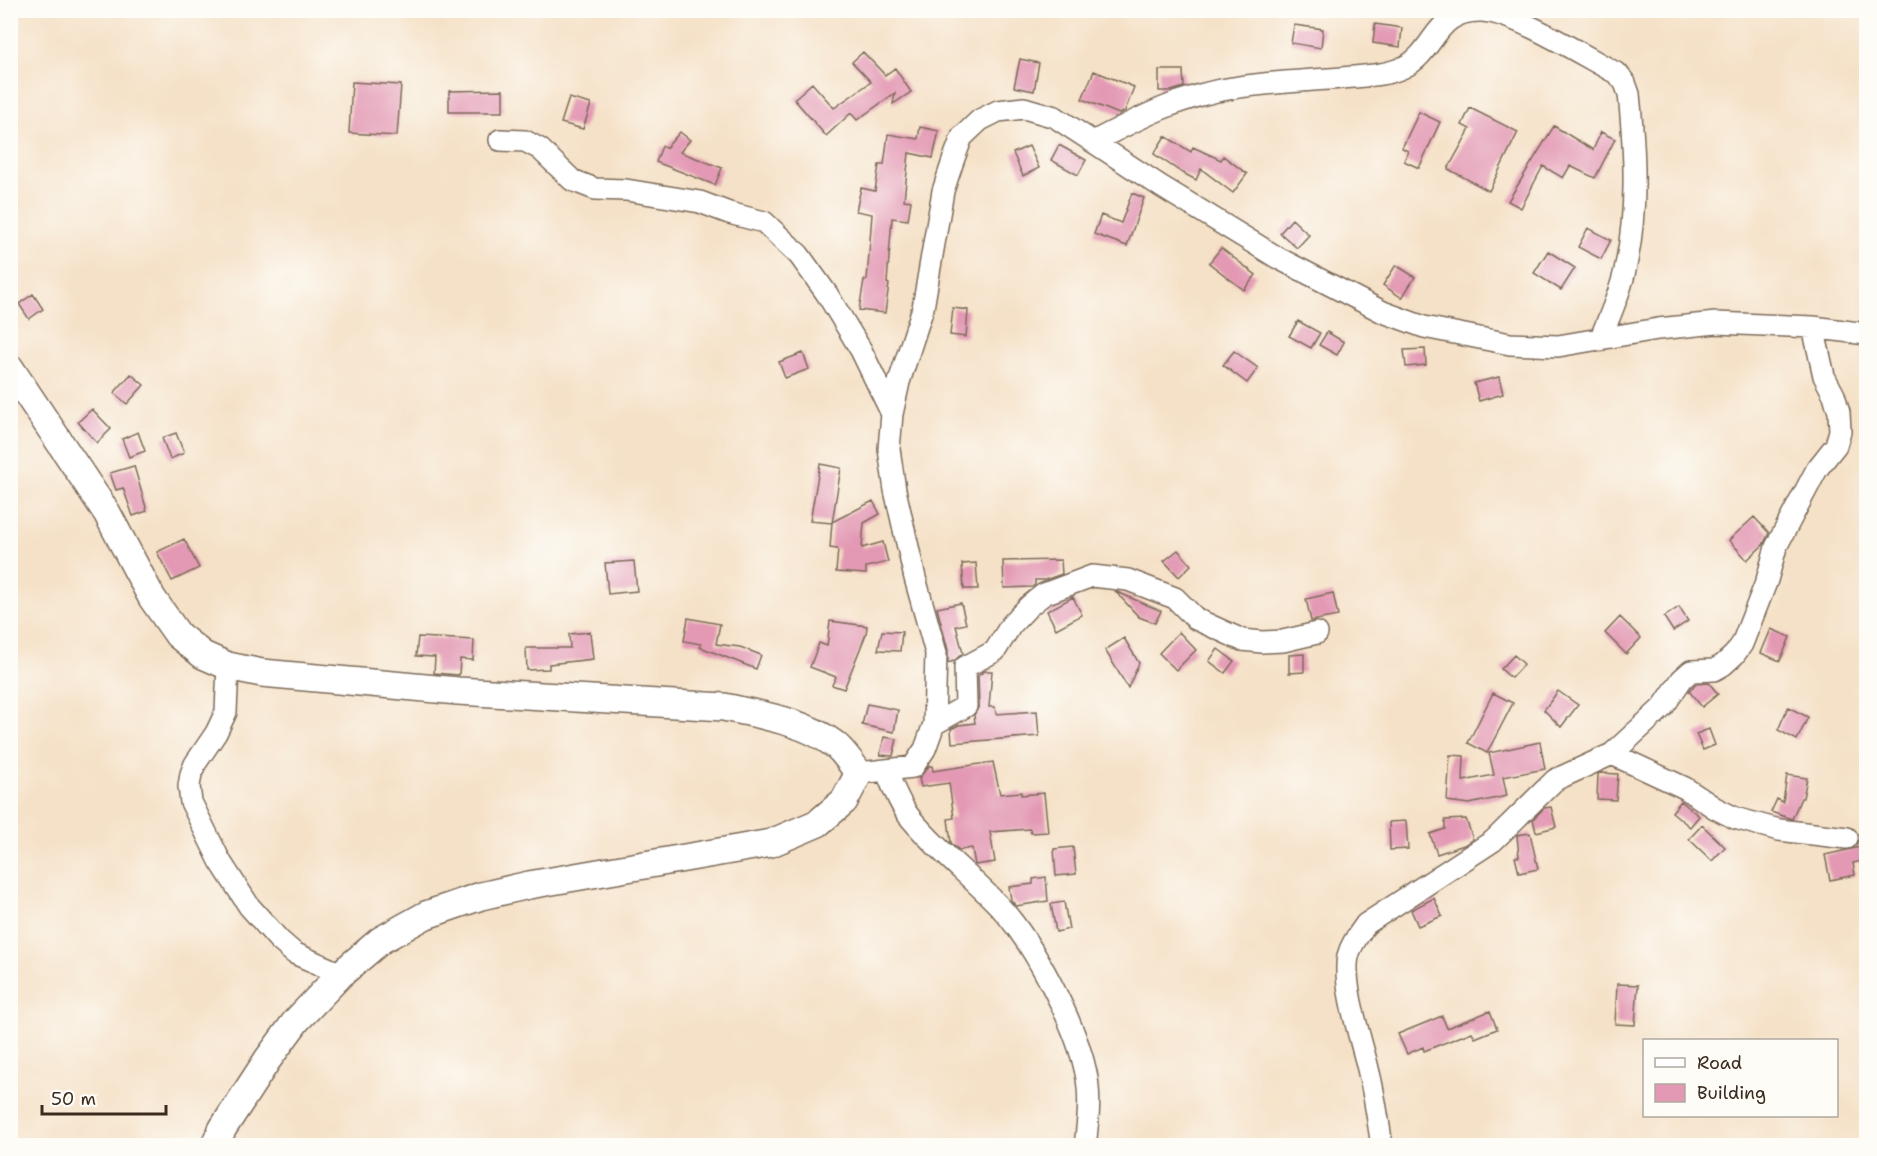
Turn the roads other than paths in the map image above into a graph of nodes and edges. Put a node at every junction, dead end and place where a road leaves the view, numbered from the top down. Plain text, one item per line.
1 (500, 140) dead end
2 (1093, 142) junction
3 (1812, 327) junction
4 (1866, 334) edge
5 (1600, 340) junction
6 (10, 368) edge
7 (892, 414) junction
8 (1317, 633) dead end
9 (228, 666) junction
10 (933, 724) junction
11 (1612, 754) junction
12 (886, 770) junction
13 (859, 773) junction
14 (1847, 838) dead end
15 (340, 974) junction
16 (214, 1146) edge
17 (1085, 1146) edge
18 (1382, 1146) edge

1 - 7 street
2 - 5 street
2 - 5 street
2 - 7 street
3 - 4 street
3 - 5 street
3 - 11 street
6 - 9 main road
7 - 10 street
8 - 10 street
9 - 13 main road
9 - 15 street
10 - 12 street
11 - 14 street
11 - 18 street
12 - 13 street
12 - 17 street
13 - 15 main road
15 - 16 main road

